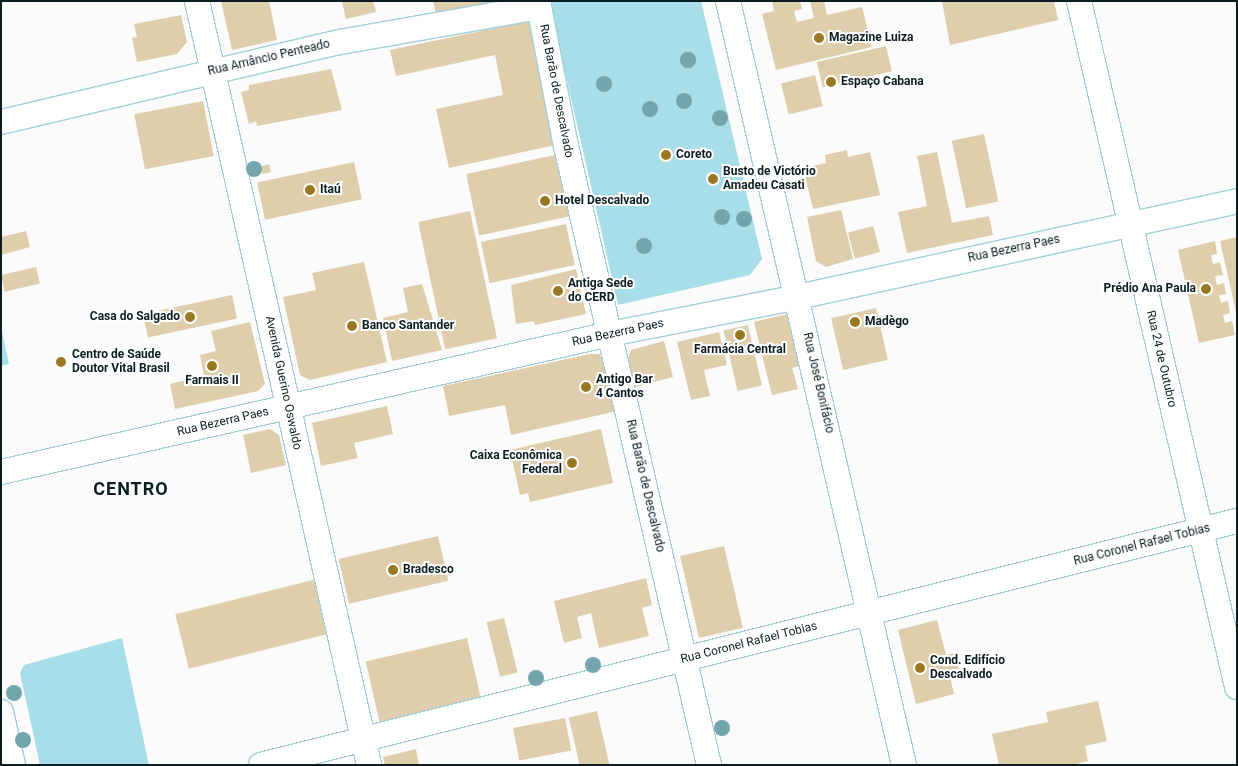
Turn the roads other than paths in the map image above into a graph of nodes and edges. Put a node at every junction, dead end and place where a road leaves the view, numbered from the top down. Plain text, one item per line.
1 (197, 1) edge
2 (728, 1) edge
3 (1079, 1) edge
4 (539, 4) edge
5 (212, 71) junction
6 (1, 122) edge
7 (1237, 201) edge
8 (1130, 223) junction
9 (798, 296) junction
10 (610, 334) junction
11 (288, 407) junction
12 (1, 472) edge
13 (1237, 521) edge
14 (1200, 530) junction
15 (871, 612) junction
16 (686, 660) junction
17 (1237, 686) edge
18 (1, 712) edge
19 (364, 741) junction
20 (13, 765) edge
21 (261, 765) edge
22 (369, 765) edge
23 (709, 765) edge
24 (904, 765) edge

1 - 5 street, Avenida Guerino Oswaldo
2 - 9 street, Rua José Bonifácio
3 - 8 street, Rua 24 de Outubro
4 - 5 street, Rua Amâncio Penteado
4 - 10 street, Rua Barão de Descalvado
5 - 6 street, Rua Amâncio Penteado
5 - 11 street, Avenida Guerino Oswaldo
7 - 8 street, Rua Bezerra Paes
8 - 9 street, Rua Bezerra Paes
8 - 14 street, Rua 24 de Outubro
9 - 10 street, Rua Bezerra Paes
9 - 15 street, Rua José Bonifácio
10 - 11 street, Rua Bezerra Paes
10 - 16 street, Rua Barão de Descalvado
11 - 12 street, Rua Bezerra Paes
11 - 19 street, Avenida Guerino Oswaldo
13 - 14 street, Rua Coronel Rafael Tobias
14 - 15 street, Rua Coronel Rafael Tobias
14 - 17 street, Rua 24 de Outubro
15 - 16 street, Rua Coronel Rafael Tobias
15 - 24 street, Rua José Bonifácio
16 - 19 street, Rua Coronel Rafael Tobias
16 - 23 street, Rua Barão de Descalvado
18 - 20 street
19 - 21 street, Rua Coronel Rafael Tobias
19 - 22 street, Avenida Guerino Oswaldo

